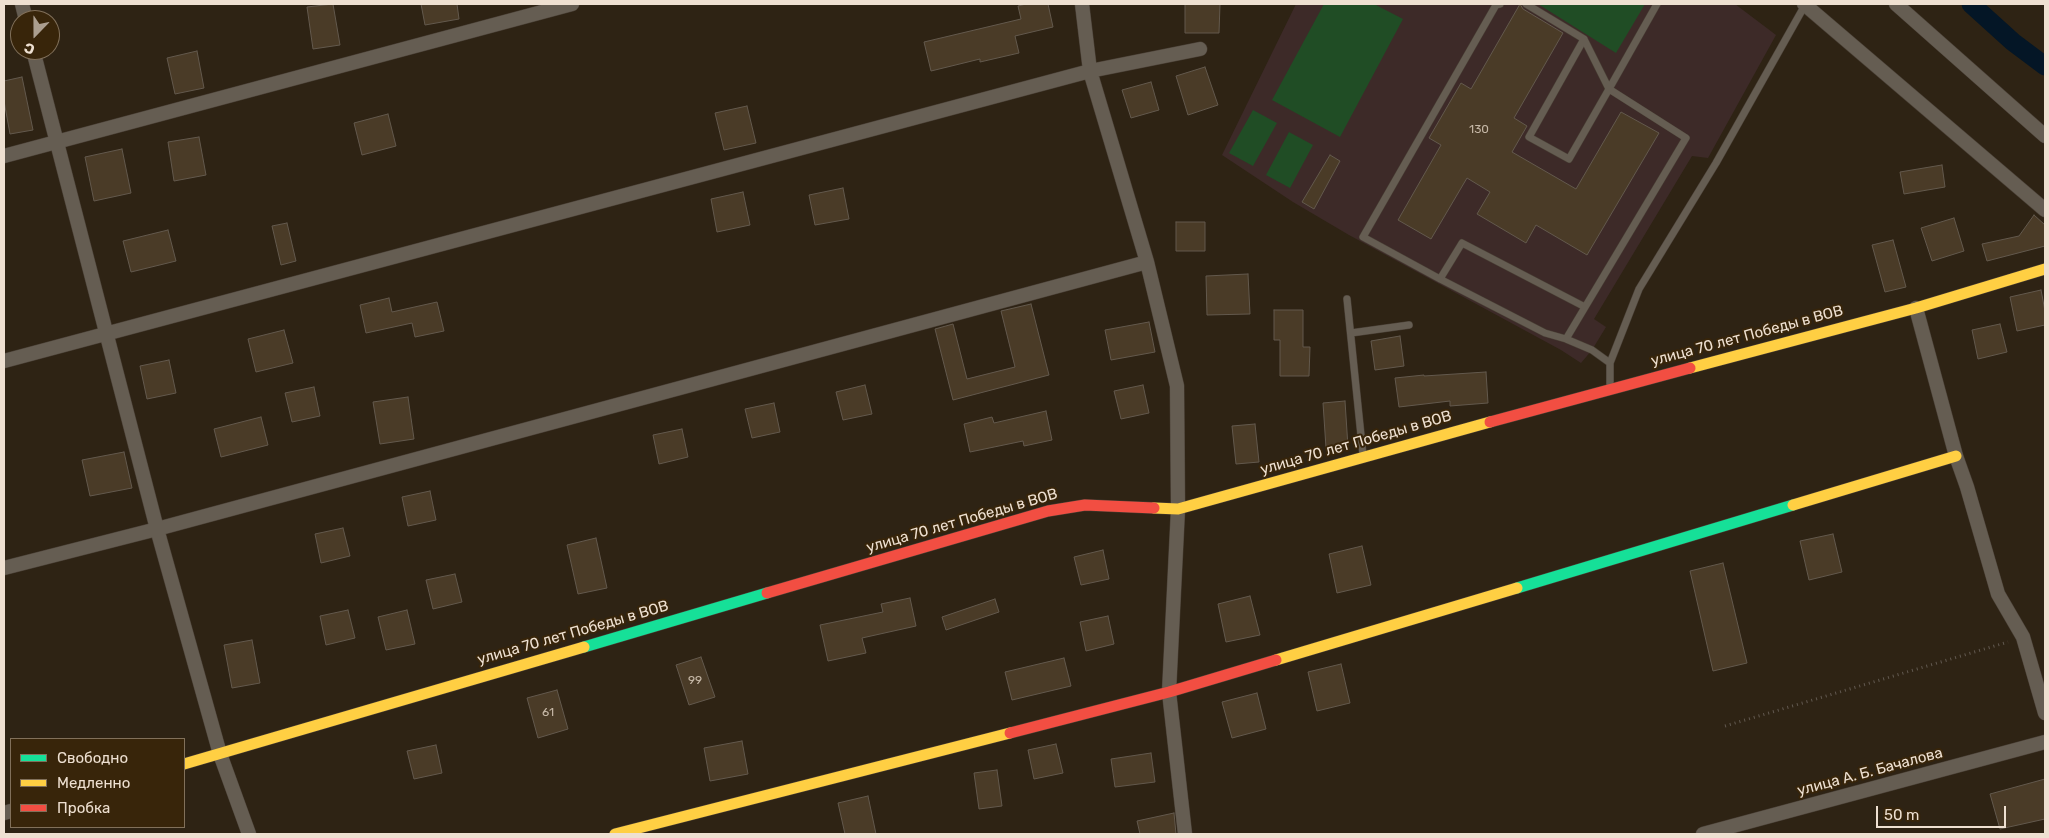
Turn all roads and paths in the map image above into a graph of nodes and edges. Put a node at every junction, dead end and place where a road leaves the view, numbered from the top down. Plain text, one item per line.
1 (572, 4) edge
2 (1082, 4) edge
3 (1500, 4) edge
4 (1526, 4) edge
5 (1657, 4) edge
6 (1805, 4) edge
7 (1896, 4) edge
8 (1584, 39) junction
9 (1200, 49) dead end
10 (36, 60) edge
11 (1090, 70) junction
12 (1609, 89) junction
13 (2045, 136) edge
14 (56, 141) junction
15 (4, 156) edge
16 (2045, 210) edge
17 (1147, 262) junction
18 (2045, 269) edge
19 (1440, 279) junction
20 (1347, 299) dead end
21 (1585, 307) junction
22 (1916, 308) junction
23 (1409, 324) dead end
24 (1351, 333) junction
25 (106, 334) junction
26 (1566, 339) junction
27 (4, 361) edge
28 (1610, 363) junction
29 (1610, 388) junction
30 (1956, 456) junction
31 (1363, 458) junction
32 (1178, 509) junction
33 (156, 529) junction
34 (4, 568) edge
35 (2023, 637) junction
36 (1169, 692) junction
37 (2045, 713) edge
38 (1724, 726) dead end
39 (2045, 742) edge
40 (220, 754) junction
41 (185, 764) edge
42 (249, 834) edge
43 (615, 834) edge
44 (1185, 834) edge
45 (1702, 834) edge

1 - 14 street
2 - 11 street
3 - 19 lane
4 - 8 lane
5 - 12 lane
6 - 16 street
6 - 28 lane
7 - 13 street
8 - 12 lane
8 - 12 lane
9 - 11 street
10 - 14 street
11 - 17 street
11 - 25 street
12 - 21 lane
14 - 15 street
14 - 25 street
17 - 32 street
17 - 33 street
18 - 22 street, улица 70 лет Победы в ВОВ
19 - 21 lane
19 - 26 lane
20 - 24 lane
21 - 26 lane
22 - 29 street, улица 70 лет Победы в ВОВ
22 - 30 street
23 - 24 lane
24 - 31 lane
25 - 27 street
25 - 33 street
26 - 28 lane
28 - 29 lane
29 - 31 street, улица 70 лет Победы в ВОВ
30 - 35 street
30 - 36 street
31 - 32 street, улица 70 лет Победы в ВОВ
32 - 36 street
32 - 40 street, улица 70 лет Победы в ВОВ
33 - 34 street
33 - 40 street
35 - 37 street
35 - 38 path
36 - 43 street
36 - 44 street
39 - 45 street, улица А. Б. Бачалова
40 - 41 street, улица 70 лет Победы в ВОВ
40 - 42 street

